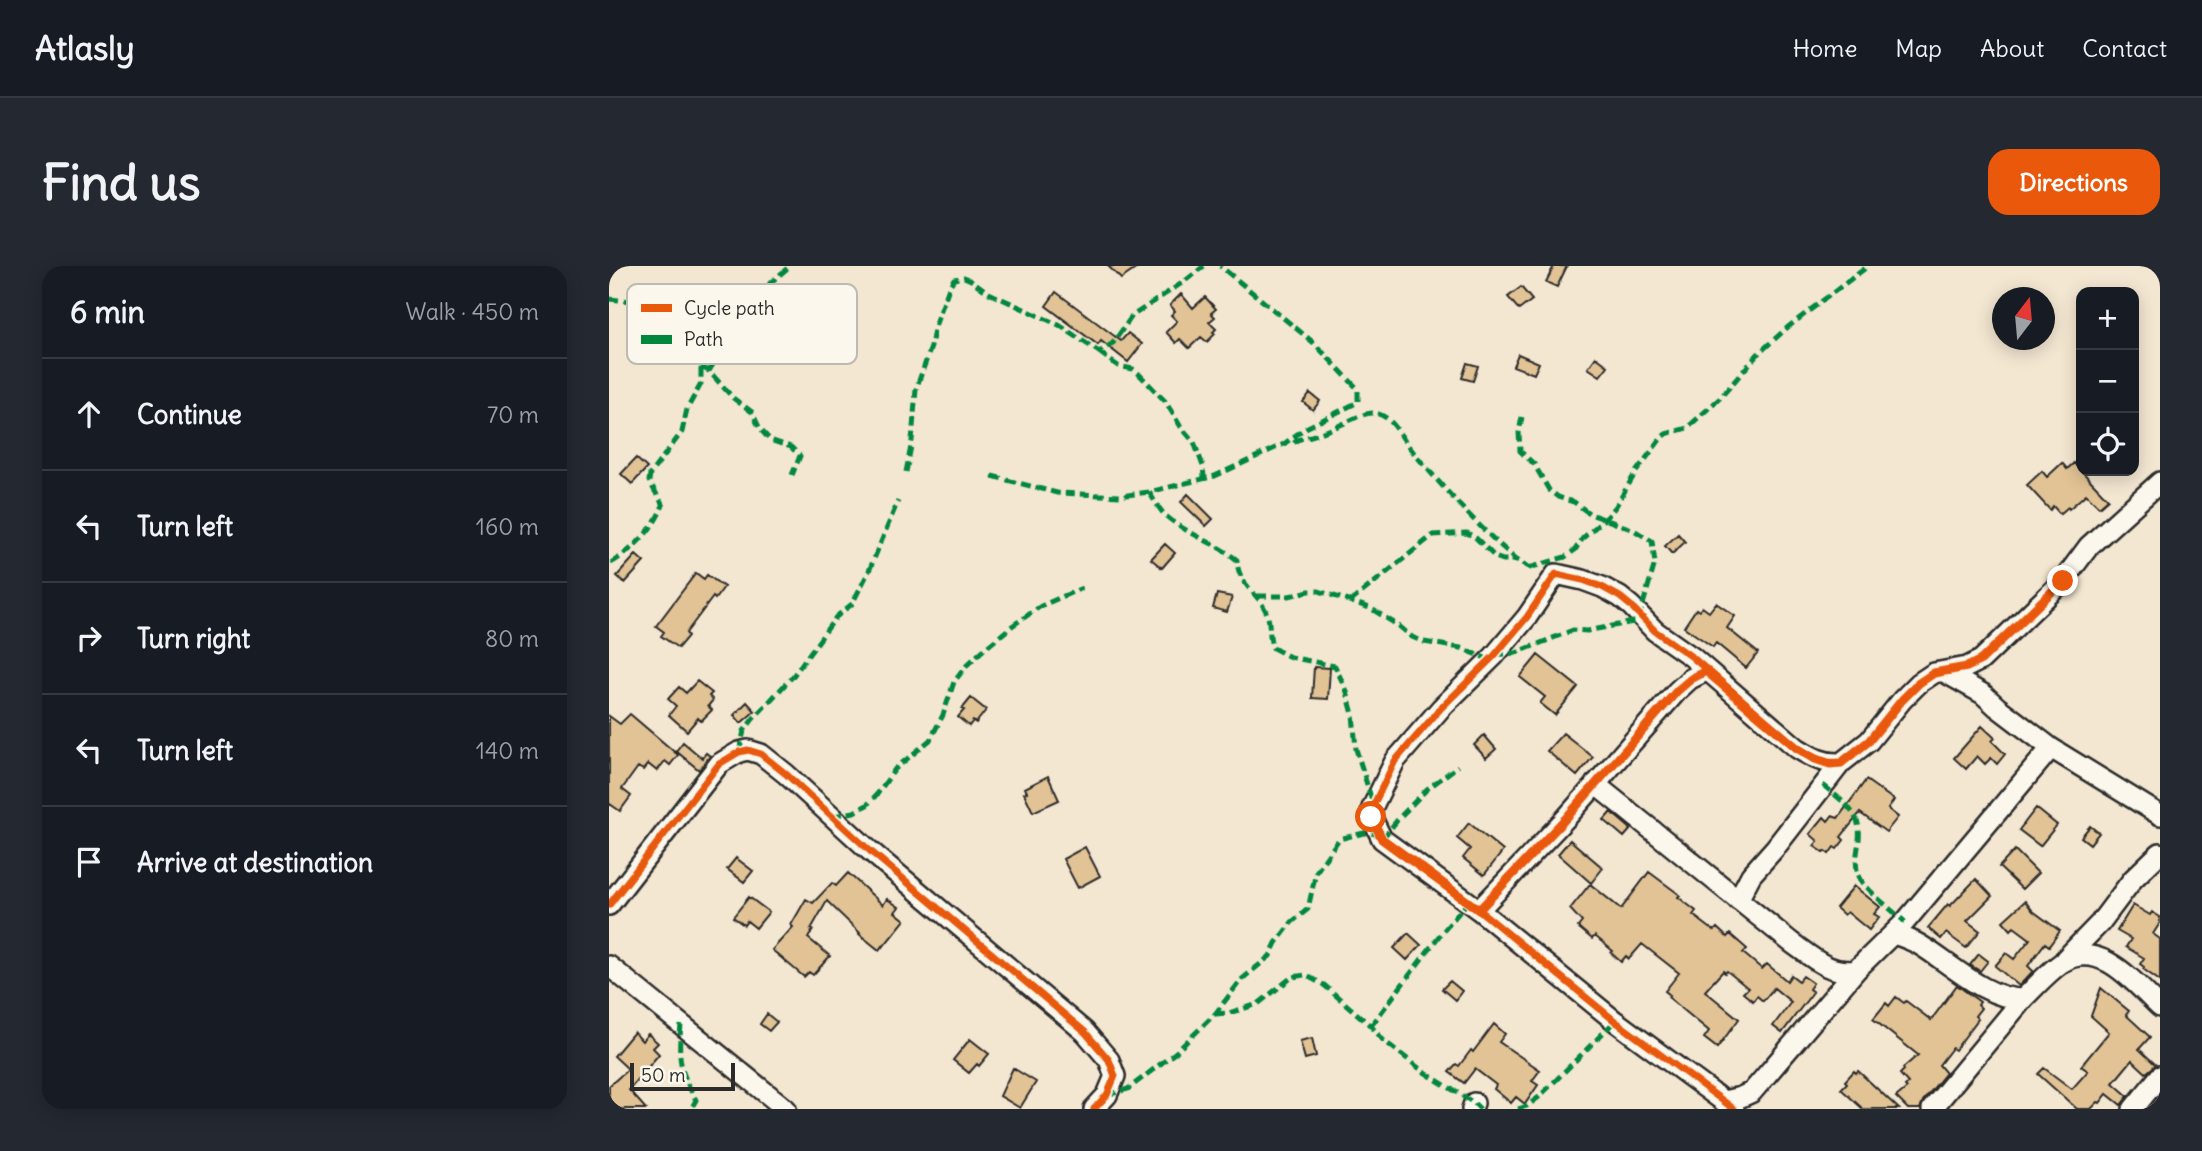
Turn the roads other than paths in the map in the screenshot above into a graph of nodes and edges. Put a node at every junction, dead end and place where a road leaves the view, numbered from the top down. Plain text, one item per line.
1 (2160, 482) edge
2 (1981, 660) junction
3 (1944, 672) junction
4 (1698, 675) junction
5 (1983, 694) junction
6 (2051, 748) junction
7 (1841, 763) junction
8 (1595, 784) junction
9 (2160, 815) edge
10 (2160, 853) edge
11 (1738, 900) junction
12 (609, 905) edge
13 (1479, 910) junction
14 (1894, 934) junction
15 (2062, 962) junction
16 (609, 966) edge
17 (1856, 970) junction
18 (2023, 999) junction
19 (2160, 1007) edge
20 (2160, 1076) edge
21 (1750, 1101) edge
22 (1729, 1105) edge
23 (786, 1109) edge
24 (1094, 1109) edge
25 (1932, 1109) edge
26 (2133, 1109) edge

1 - 2 street
2 - 3 street
2 - 5 street
3 - 5 street
3 - 7 street
4 - 7 street
4 - 8 street
4 - 13 street
5 - 6 street
6 - 9 street
6 - 14 street
7 - 11 street
8 - 11 street
8 - 13 street
10 - 15 street
11 - 17 street
12 - 24 street
13 - 22 street
14 - 17 street
14 - 18 street
15 - 18 street
15 - 19 street
16 - 23 street
17 - 21 street
18 - 25 street
20 - 26 street
21 - 22 street

